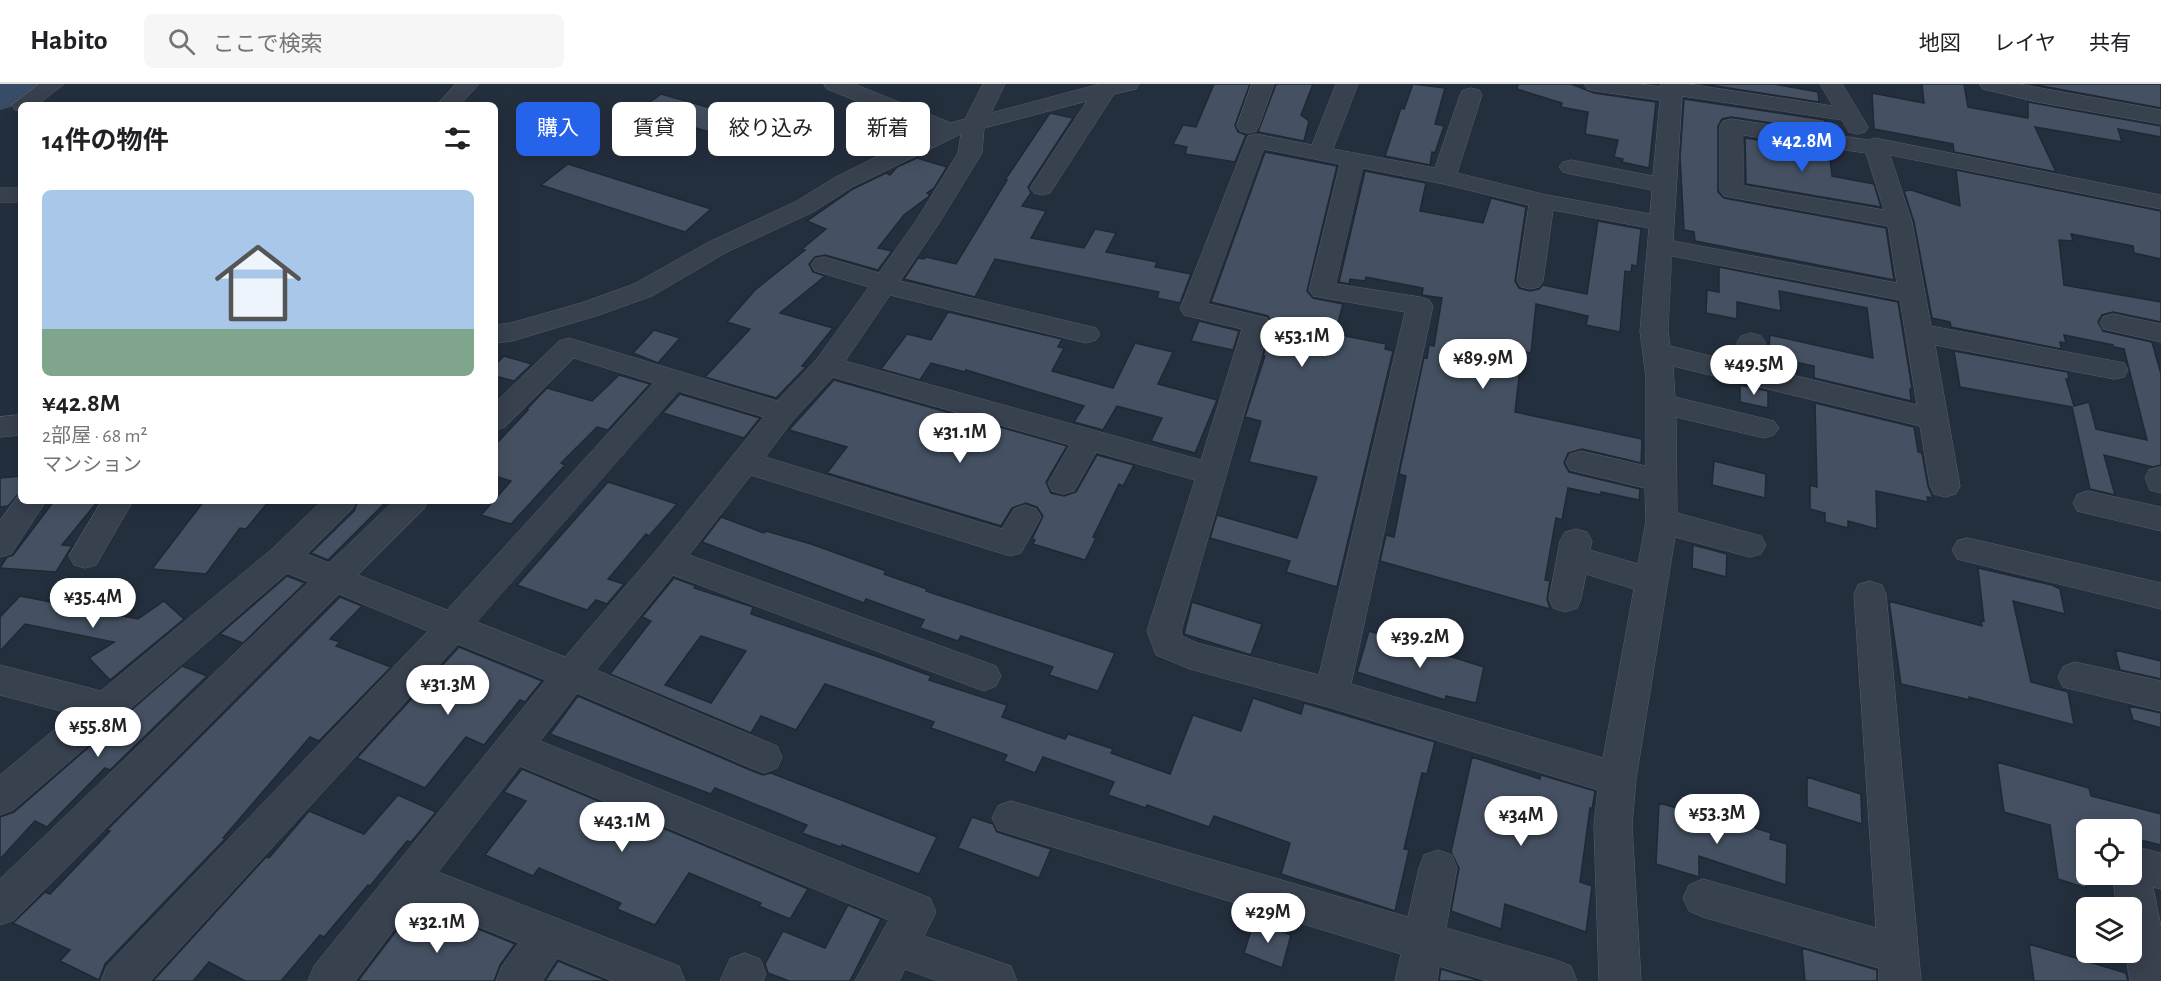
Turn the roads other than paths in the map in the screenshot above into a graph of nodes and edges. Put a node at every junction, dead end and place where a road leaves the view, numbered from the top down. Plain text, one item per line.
1 (53, 84) edge
2 (468, 84) edge
3 (835, 84) edge
4 (994, 84) edge
5 (1263, 84) edge
6 (1347, 84) edge
7 (1595, 84) edge
8 (1832, 84) edge
9 (1991, 84) edge
10 (1117, 86) edge
11 (1671, 89) edge
12 (1471, 95) dead end
13 (22, 102) edge
14 (451, 102) edge
15 (1850, 115) junction
16 (2161, 117) edge
17 (1248, 126) dead end
18 (961, 127) junction
19 (1873, 148) junction
20 (1320, 153) junction
21 (1353, 160) junction
22 (1571, 167) dead end
23 (1443, 177) junction
24 (1664, 185) junction
25 (1042, 188) dead end
26 (0, 195) edge
27 (18, 195) edge
28 (1542, 201) junction
29 (2161, 201) edge
30 (1899, 220) junction
31 (1660, 234) junction
32 (824, 265) dead end
33 (1530, 281) dead end
34 (885, 284) junction
35 (1912, 294) junction
36 (2113, 323) dead end
37 (1919, 333) junction
38 (2161, 333) edge
39 (1086, 334) dead end
40 (501, 338) edge
41 (1751, 342) dead end
42 (1659, 353) junction
43 (827, 366) junction
44 (2114, 370) dead end
45 (1753, 376) junction
46 (674, 380) junction
47 (1663, 404) junction
48 (783, 413) junction
49 (498, 417) edge
50 (1934, 419) junction
51 (18, 425) edge
52 (0, 427) edge
53 (1764, 428) dead end
54 (1088, 439) junction
55 (746, 462) junction
56 (1581, 462) dead end
57 (1212, 474) junction
58 (1659, 480) junction
59 (1063, 483) dead end
60 (1945, 486) dead end
61 (2088, 503) dead end
62 (29, 504) edge
63 (116, 504) edge
64 (337, 504) edge
65 (410, 504) edge
66 (1025, 517) dead end
67 (1662, 520) junction
68 (2160, 523) edge
69 (0, 545) edge
70 (1750, 545) dead end
71 (1968, 549) dead end
72 (85, 556) dead end
73 (283, 558) junction
74 (667, 560) junction
75 (334, 579) junction
76 (1651, 581) junction
77 (1870, 594) dead end
78 (2161, 596) edge
79 (1565, 599) dead end
80 (453, 627) junction
81 (571, 675) junction
82 (984, 676) dead end
83 (2075, 677) dead end
84 (0, 680) edge
85 (1332, 693) junction
86 (2161, 696) edge
87 (107, 708) junction
88 (514, 747) junction
89 (764, 757) dead end
90 (1618, 779) junction
91 (0, 798) edge
92 (1011, 818) dead end
93 (2142, 866) edge
94 (1438, 868) dead end
95 (2161, 871) edge
96 (408, 879) junction
97 (2133, 885) edge
98 (1703, 898) dead end
99 (0, 906) edge
100 (549, 935) junction
101 (1424, 942) junction
102 (896, 946) junction
103 (1899, 967) edge
104 (122, 981) edge
105 (329, 981) edge
106 (517, 981) edge
107 (664, 981) edge
108 (876, 981) edge
109 (996, 981) edge
110 (1416, 981) edge
111 (1556, 981) edge
112 (1620, 981) edge
113 (2151, 981) edge

1 - 13 street
2 - 14 street
3 - 18 street
4 - 18 street
5 - 17 street
6 - 20 street
7 - 11 street
8 - 15 street
9 - 16 street
10 - 18 street
10 - 25 street
11 - 15 street
11 - 24 street
12 - 23 street
15 - 19 street
18 - 34 street
18 - 40 street
19 - 29 street
19 - 30 street
19 - 30 street
20 - 21 street
20 - 57 street
21 - 23 street
21 - 85 street
22 - 24 street
23 - 28 street
24 - 31 street
26 - 27 street
28 - 31 street
28 - 33 street
30 - 35 street
31 - 35 street
31 - 42 street
32 - 34 street
34 - 39 street
34 - 43 street
35 - 37 street
36 - 38 street
37 - 44 street
37 - 50 street
41 - 45 street
42 - 45 street
42 - 47 street
43 - 48 street
43 - 54 street
45 - 50 street
46 - 48 street
46 - 49 street
46 - 80 street
47 - 53 street
47 - 58 street
48 - 55 street
50 - 60 street
51 - 52 street
54 - 57 street
54 - 59 street
55 - 66 street
55 - 74 street
56 - 58 street
57 - 85 street
58 - 67 street
61 - 68 street
62 - 69 street
63 - 72 street
64 - 73 street
65 - 75 street
67 - 70 street
67 - 76 street
71 - 78 street
73 - 75 street
73 - 87 street
74 - 81 street
74 - 82 street
75 - 80 street
75 - 99 street
76 - 79 street
76 - 90 street
77 - 103 street
80 - 81 street
80 - 104 street
81 - 88 street
81 - 89 street
83 - 86 street
84 - 87 street
85 - 90 street
87 - 91 street
88 - 96 street
88 - 102 street
90 - 112 street
92 - 101 street
93 - 95 street
94 - 101 street
96 - 100 street
96 - 105 street
97 - 113 street
98 - 103 street
100 - 106 street
100 - 107 street
101 - 110 street
101 - 111 street
102 - 108 street
102 - 109 street

